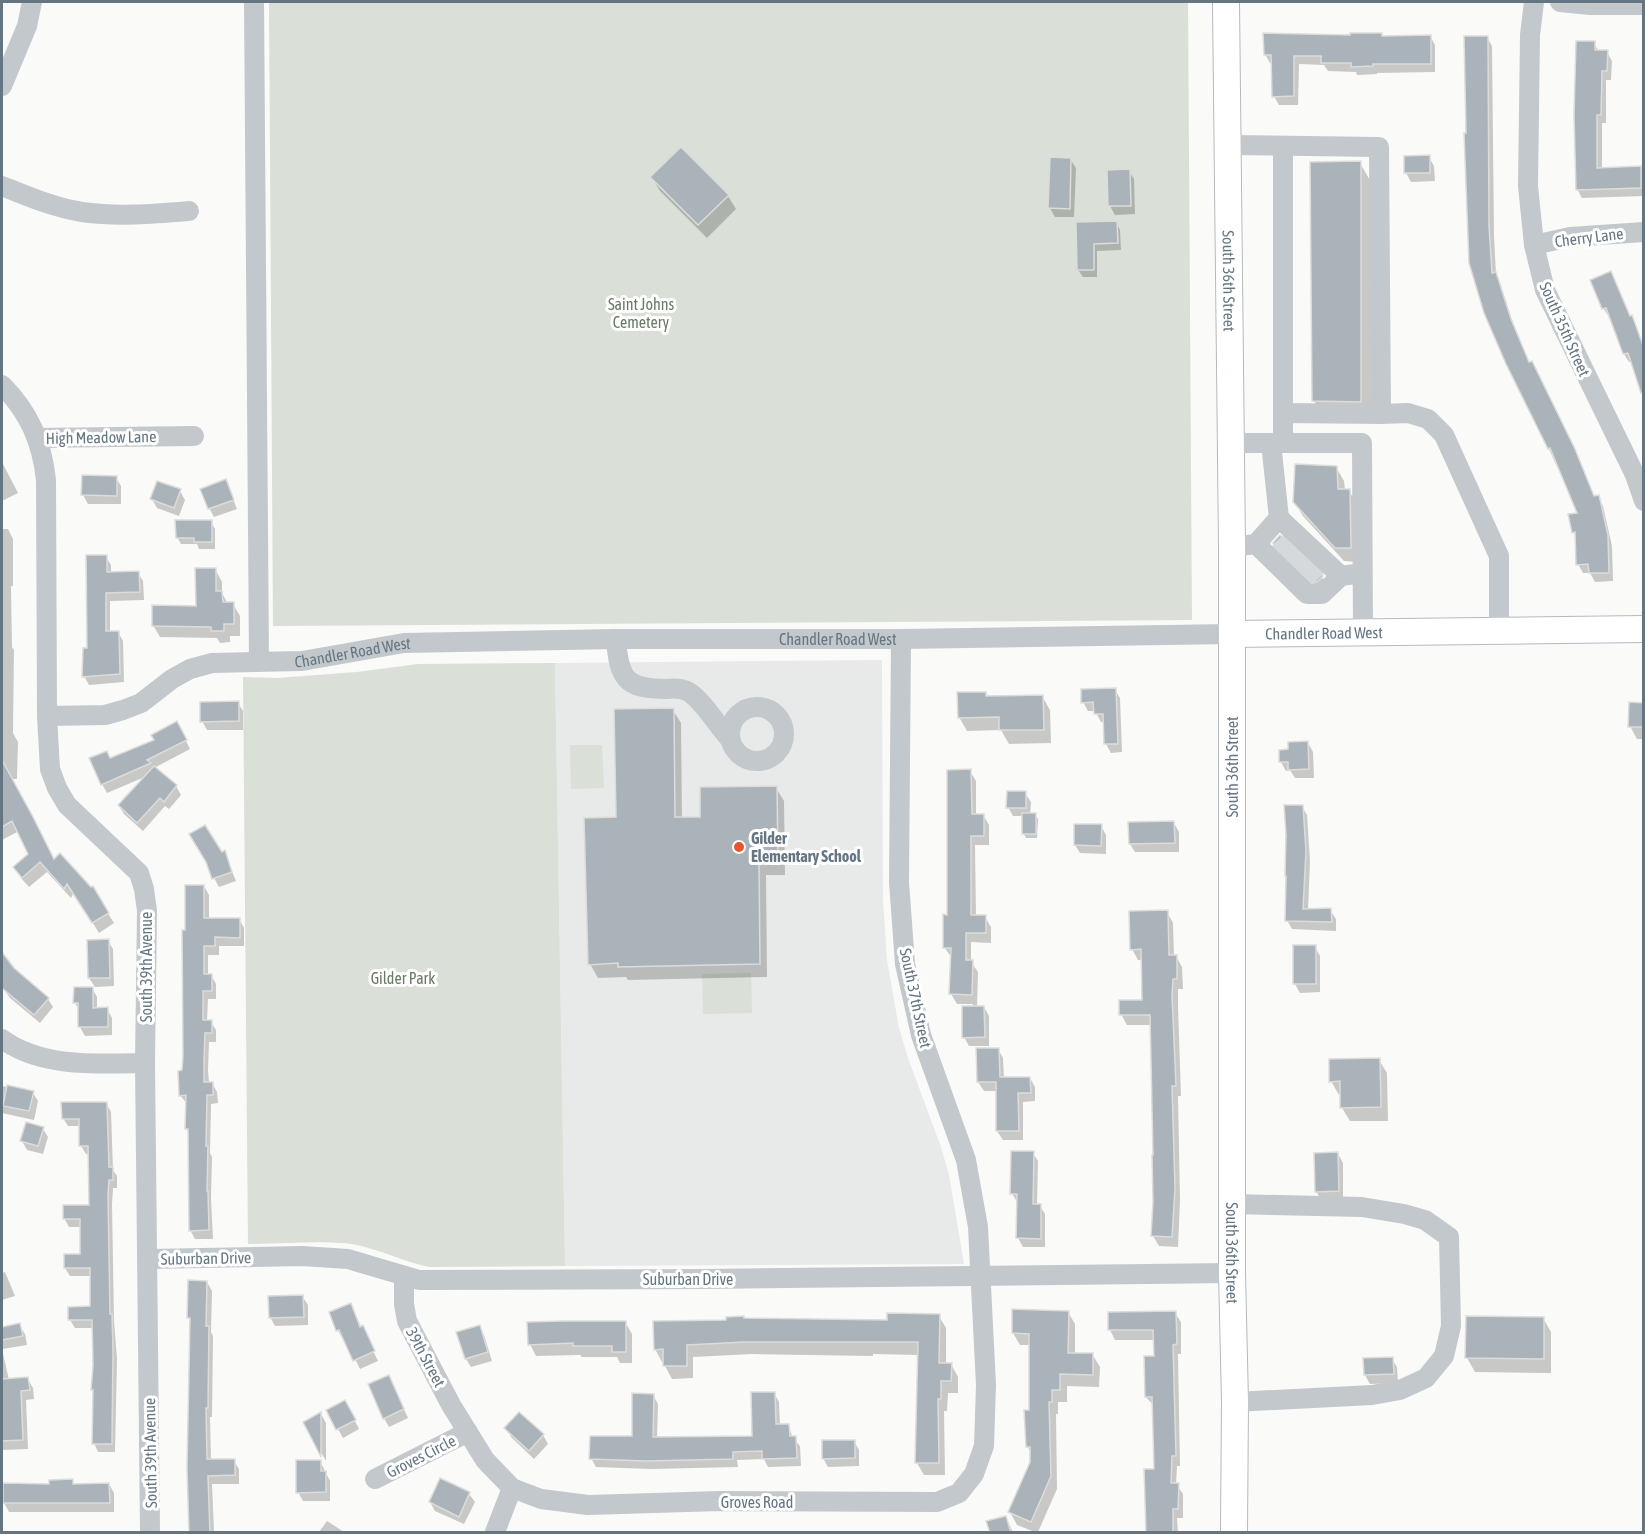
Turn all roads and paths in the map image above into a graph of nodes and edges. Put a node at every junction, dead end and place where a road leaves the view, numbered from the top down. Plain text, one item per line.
1 (32, 2) edge
2 (254, 2) edge
3 (1226, 2) edge
4 (1534, 2) edge
5 (1560, 2) edge
6 (1644, 5) edge
7 (2, 86) edge
8 (1228, 145) junction
9 (1283, 146) junction
10 (2, 186) edge
11 (189, 211) dead end
12 (1644, 231) edge
13 (1534, 245) junction
14 (2, 386) edge
15 (1283, 413) junction
16 (1381, 414) junction
17 (194, 436) dead end
18 (37, 438) junction
19 (1230, 443) junction
20 (1277, 443) junction
21 (1362, 443) junction
22 (1639, 474) edge
23 (1644, 501) edge
24 (1279, 518) junction
25 (1244, 545) junction
26 (1298, 559) junction
27 (1362, 573) junction
28 (1341, 576) junction
29 (1644, 629) edge
30 (1363, 631) junction
31 (1499, 631) junction
32 (1232, 634) junction
33 (616, 639) junction
34 (901, 639) junction
35 (259, 662) junction
36 (47, 716) junction
37 (729, 738) dead end
38 (2, 1039) edge
39 (145, 1063) junction
40 (1232, 1204) junction
41 (148, 1259) junction
42 (1232, 1273) junction
43 (980, 1275) junction
44 (404, 1276) junction
45 (986, 1385) joint
46 (1235, 1402) junction
47 (468, 1432) junction
48 (375, 1479) dead end
49 (512, 1488) junction
50 (150, 1533) edge
51 (495, 1533) edge
52 (1234, 1533) edge

1 - 7 street
2 - 35 street
3 - 8 main road, South 36th Street
4 - 13 street, South 35th Street
5 - 6 street
8 - 9 street
8 - 19 main road, South 36th Street
9 - 15 street
9 - 16 street
10 - 11 street
12 - 13 street, Cherry Lane
13 - 22 street, South 35th Street
14 - 18 street, High Meadow Lane
15 - 16 street
15 - 20 street
16 - 21 street
16 - 31 street
17 - 18 street, High Meadow Lane
18 - 36 street, South 39th Avenue
19 - 20 street
19 - 25 main road, South 36th Street
20 - 21 street
20 - 24 street
21 - 27 street
22 - 23 street, South 35th Street
24 - 25 street
24 - 26 street
25 - 26 street
25 - 32 main road, South 36th Street
26 - 28 street
26 - 28 street
27 - 28 street
27 - 30 street
29 - 31 main road, Chandler Road West
30 - 31 main road, Chandler Road West
30 - 32 main road, Chandler Road West
32 - 34 street, Chandler Road West
32 - 40 main road, South 36th Street
33 - 34 street, Chandler Road West
33 - 35 street, Chandler Road West
33 - 37 street
34 - 43 street, South 37th Street
35 - 36 street, Chandler Road West
36 - 39 street, South 39th Avenue
38 - 39 street
39 - 41 street, South 39th Avenue
40 - 42 main road, South 36th Street
40 - 46 street
41 - 44 street, Suburban Drive
41 - 50 street, South 39th Avenue
42 - 43 street, Suburban Drive
42 - 46 main road, South 36th Street
43 - 44 street, Suburban Drive
43 - 45 street, South 37th Street
44 - 47 street, 39th Street
45 - 49 street, Groves Road
46 - 52 main road, South 36th Street
47 - 48 street, Groves Circle
47 - 49 street, Groves Road
49 - 51 street

